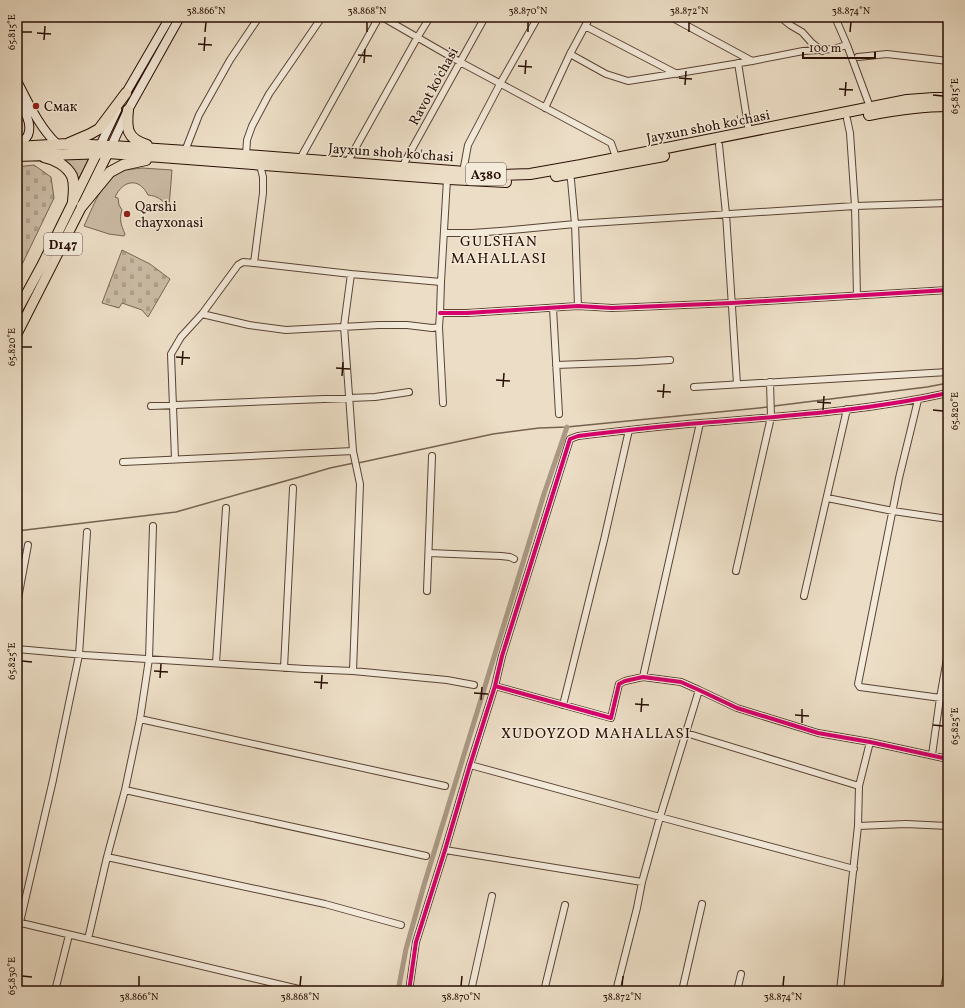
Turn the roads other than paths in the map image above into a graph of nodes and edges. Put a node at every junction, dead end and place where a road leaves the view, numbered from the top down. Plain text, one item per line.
1 (170, 17) edge
2 (180, 17) edge
3 (259, 17) edge
4 (322, 17) edge
5 (379, 17) edge
6 (382, 17) edge
7 (430, 17) edge
8 (485, 17) edge
9 (538, 17) edge
10 (590, 17) edge
11 (671, 17) edge
12 (780, 17) edge
13 (835, 17) edge
14 (585, 26) junction
15 (417, 38) junction
16 (847, 45) junction
17 (822, 51) junction
18 (570, 54) junction
19 (858, 57) dead end
20 (752, 61) junction
21 (948, 61) edge
22 (460, 62) junction
23 (738, 63) junction
24 (677, 74) junction
25 (17, 81) edge
26 (500, 84) junction
27 (126, 93) junction
28 (17, 98) edge
29 (948, 98) edge
30 (948, 106) edge
31 (870, 107) junction
32 (545, 108) junction
33 (128, 110) junction
34 (847, 119) junction
35 (749, 132) junction
36 (62, 144) junction
37 (719, 145) junction
38 (17, 147) edge
39 (98, 150) junction
40 (110, 150) junction
41 (185, 151) junction
42 (160, 153) junction
43 (32, 155) junction
44 (246, 155) junction
45 (17, 156) edge
46 (616, 158) junction
47 (300, 159) junction
48 (347, 163) junction
49 (260, 165) junction
50 (402, 167) junction
51 (463, 172) junction
52 (569, 174) junction
53 (447, 179) junction
54 (78, 203) junction
55 (948, 204) edge
56 (855, 206) junction
57 (726, 214) junction
58 (575, 224) junction
59 (445, 232) junction
60 (254, 263) junction
61 (350, 274) junction
62 (441, 282) junction
63 (948, 290) edge
64 (857, 296) junction
65 (732, 303) junction
66 (578, 306) junction
67 (553, 308) junction
68 (17, 311) edge
69 (440, 313) junction
70 (202, 314) junction
71 (344, 326) junction
72 (438, 327) junction
73 (17, 334) edge
74 (670, 360) dead end
75 (556, 365) junction
76 (948, 372) edge
77 (770, 382) junction
78 (737, 384) junction
79 (694, 387) dead end
80 (409, 392) dead end
81 (948, 393) edge
82 (349, 399) junction
83 (918, 400) junction
84 (443, 403) dead end
85 (151, 406) dead end
86 (174, 406) junction
87 (847, 409) junction
88 (559, 414) dead end
89 (771, 415) junction
90 (700, 423) junction
91 (629, 430) junction
92 (353, 451) junction
93 (432, 456) dead end
94 (175, 459) junction
95 (123, 462) dead end
96 (293, 488) dead end
97 (827, 498) junction
98 (226, 508) dead end
99 (893, 511) junction
100 (948, 519) edge
101 (153, 526) dead end
102 (87, 532) dead end
103 (28, 545) dead end
104 (429, 553) junction
105 (514, 559) dead end
106 (736, 570) dead end
107 (427, 591) dead end
108 (804, 596) dead end
109 (17, 604) edge
110 (17, 650) edge
111 (948, 653) edge
112 (79, 655) junction
113 (149, 659) junction
114 (216, 663) junction
115 (284, 668) junction
116 (353, 671) junction
117 (643, 677) junction
118 (474, 685) dead end
119 (495, 686) junction
120 (699, 690) junction
121 (940, 698) junction
122 (948, 699) edge
123 (563, 705) junction
124 (140, 719) junction
125 (686, 734) junction
126 (870, 742) junction
127 (932, 755) junction
128 (948, 759) edge
129 (470, 765) junction
130 (445, 786) dead end
131 (859, 786) junction
132 (125, 790) junction
133 (660, 817) junction
134 (858, 826) junction
135 (948, 826) edge
136 (445, 850) junction
137 (426, 856) dead end
138 (107, 857) junction
139 (854, 869) junction
140 (642, 882) junction
141 (492, 896) dead end
142 (702, 904) dead end
143 (565, 905) dead end
144 (18, 922) edge
145 (401, 925) dead end
146 (69, 935) junction
147 (88, 939) junction
148 (948, 971) edge
149 (741, 974) dead end
150 (55, 991) edge
151 (307, 991) edge
152 (409, 991) edge
153 (471, 991) edge
154 (544, 991) edge
155 (616, 991) edge
156 (682, 991) edge
157 (737, 991) edge
158 (840, 991) edge
159 (943, 991) edge

1 - 27 main road
2 - 33 main road
3 - 41 street
4 - 44 street
5 - 47 street
6 - 15 street
7 - 15 street
8 - 22 street, Ravot ko'chasi
9 - 26 street
10 - 14 street
11 - 20 street
12 - 17 street
13 - 16 street
14 - 18 street
14 - 24 street
15 - 22 street
15 - 48 street
16 - 17 street
16 - 31 street
17 - 20 street
18 - 24 street
18 - 32 street
19 - 21 street
20 - 23 street
22 - 26 street
22 - 50 street, Ravot ko'chasi
23 - 24 street
23 - 35 street
25 - 36 main road
26 - 32 street
26 - 51 street
27 - 36 highway
27 - 39 main road
28 - 38 main road
29 - 31 highway, Jayxun shoh ko'chasi / A380
30 - 34 highway, Jayxun shoh ko'chasi / A380
31 - 35 highway, Jayxun shoh ko'chasi / A380
32 - 46 street
33 - 40 main road
33 - 42 highway
34 - 37 highway, Jayxun shoh ko'chasi / A380
34 - 56 street
35 - 46 highway, Jayxun shoh ko'chasi / A380
36 - 38 highway, Jayxun shoh ko'chasi / A380
36 - 39 highway, Jayxun shoh ko'chasi / A380
37 - 52 highway, Jayxun shoh ko'chasi / A380
37 - 57 street
39 - 40 highway, Jayxun shoh ko'chasi / A380
39 - 43 highway, Jayxun shoh ko'chasi / A380
39 - 54 main road, D147
40 - 42 highway, Jayxun shoh ko'chasi / A380
40 - 54 main road, D147
41 - 42 highway, Jayxun shoh ko'chasi / A380
41 - 44 highway, Jayxun shoh ko'chasi / A380
42 - 49 highway, Jayxun shoh ko'chasi / A380
42 - 54 highway
43 - 45 highway, Jayxun shoh ko'chasi / A380
43 - 54 highway
44 - 47 highway, Jayxun shoh ko'chasi / A380
46 - 51 highway, Jayxun shoh ko'chasi / A380
47 - 48 highway, Jayxun shoh ko'chasi / A380
48 - 50 highway, Jayxun shoh ko'chasi / A380
49 - 53 highway, Jayxun shoh ko'chasi / A380
49 - 60 street
50 - 51 highway, Jayxun shoh ko'chasi / A380
52 - 53 highway, Jayxun shoh ko'chasi / A380
52 - 58 street
53 - 59 street
54 - 68 main road, D147
54 - 73 main road, D147
55 - 56 street
56 - 57 street
56 - 64 street
57 - 58 street
57 - 65 street
58 - 59 street
58 - 66 street
59 - 62 street
60 - 61 street
60 - 70 street
61 - 62 street
61 - 71 street
62 - 69 street
63 - 64 street
64 - 65 street
65 - 66 street
65 - 78 street
66 - 67 street
67 - 69 street
67 - 75 street
69 - 72 street
70 - 71 street
70 - 86 street
71 - 72 street
71 - 82 street
72 - 84 street
74 - 75 street
75 - 88 street
76 - 77 street
77 - 78 street
77 - 89 street
78 - 79 street
80 - 82 street
81 - 83 street
82 - 86 street
82 - 92 street
83 - 87 street
83 - 99 street
85 - 86 street
86 - 94 street
87 - 89 street
87 - 97 street
89 - 90 street
89 - 106 street
90 - 91 street
90 - 117 street
91 - 119 street
91 - 123 street
92 - 94 street
92 - 116 street
93 - 104 street
94 - 95 street
96 - 115 street
97 - 99 street
97 - 108 street
98 - 114 street
99 - 100 street
99 - 121 street
101 - 113 street
102 - 112 street
103 - 109 street
104 - 105 street
104 - 107 street
110 - 112 street
111 - 121 street
112 - 113 street
112 - 144 street
113 - 114 street
113 - 124 street
114 - 115 street
115 - 116 street
116 - 118 street
117 - 120 street
117 - 123 street
119 - 123 street
119 - 129 street
120 - 125 street
120 - 126 street
121 - 122 street
121 - 127 street
124 - 130 street
124 - 132 street
125 - 131 street
125 - 133 street
126 - 127 street
126 - 131 street
127 - 128 street
129 - 133 street
129 - 136 street
131 - 134 street
132 - 137 street
132 - 138 street
133 - 139 street
133 - 140 street
134 - 135 street
134 - 139 street
136 - 140 street
136 - 152 street
138 - 145 street
138 - 147 street
139 - 158 street
140 - 155 street
141 - 153 street
142 - 156 street
143 - 154 street
144 - 146 street
146 - 147 street
146 - 150 street
147 - 151 street
148 - 159 street
149 - 157 street

